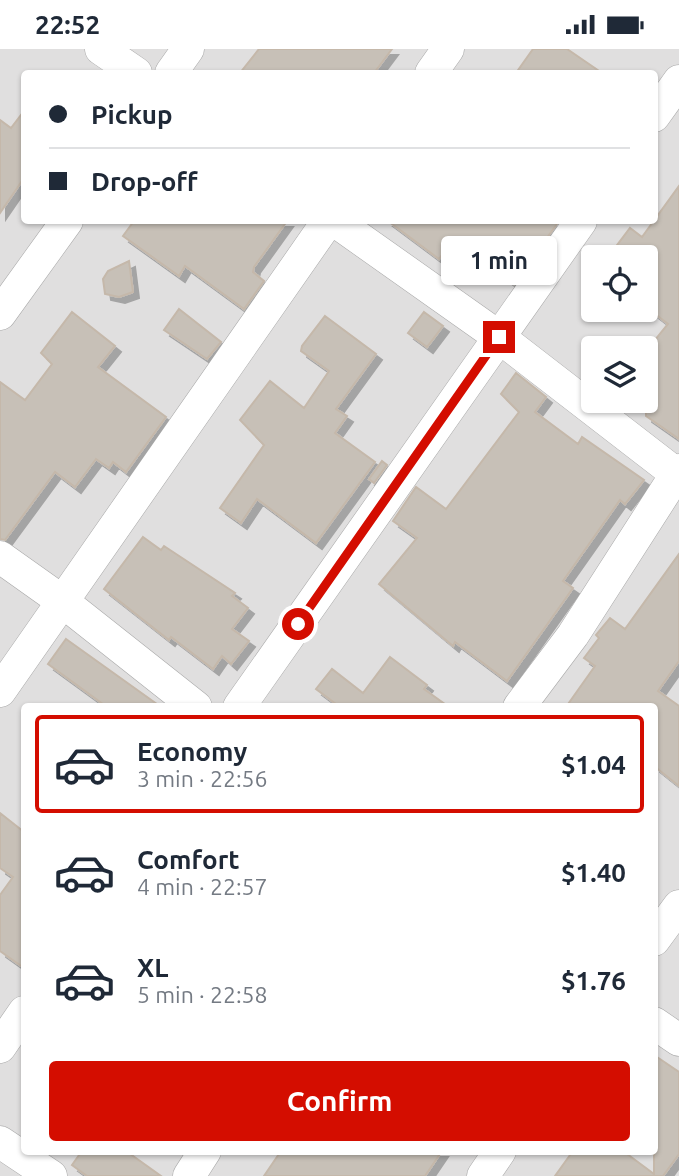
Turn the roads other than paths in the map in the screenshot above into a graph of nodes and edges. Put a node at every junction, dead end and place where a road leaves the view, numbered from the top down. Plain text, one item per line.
1 (101, 49) edge
2 (188, 49) edge
3 (448, 49) edge
4 (132, 70) edge
5 (173, 70) edge
6 (433, 70) edge
7 (679, 81) edge
8 (658, 110) edge
9 (64, 224) edge
10 (326, 224) edge
11 (339, 224) edge
12 (579, 224) edge
13 (0, 314) edge
14 (499, 337) junction
15 (678, 473) edge
16 (0, 557) edge
17 (62, 601) junction
18 (0, 691) edge
19 (190, 703) edge
20 (242, 703) edge
21 (522, 703) edge
22 (679, 906) edge
23 (658, 935) edge
24 (21, 1016) edge
25 (658, 1026) edge
26 (679, 1040) edge
27 (0, 1047) edge
28 (0, 1142) edge
29 (202, 1155) edge
30 (497, 1155) edge
31 (51, 1176) edge
32 (189, 1176) edge
33 (483, 1176) edge

1 - 4 street
2 - 5 street
3 - 6 street
7 - 8 street
9 - 13 street
10 - 17 street
11 - 14 street
12 - 14 street
14 - 15 street
14 - 20 street
15 - 21 street
16 - 17 street
17 - 18 street
17 - 19 street
22 - 23 street
24 - 27 street
25 - 26 street
28 - 31 street
29 - 32 street
30 - 33 street

